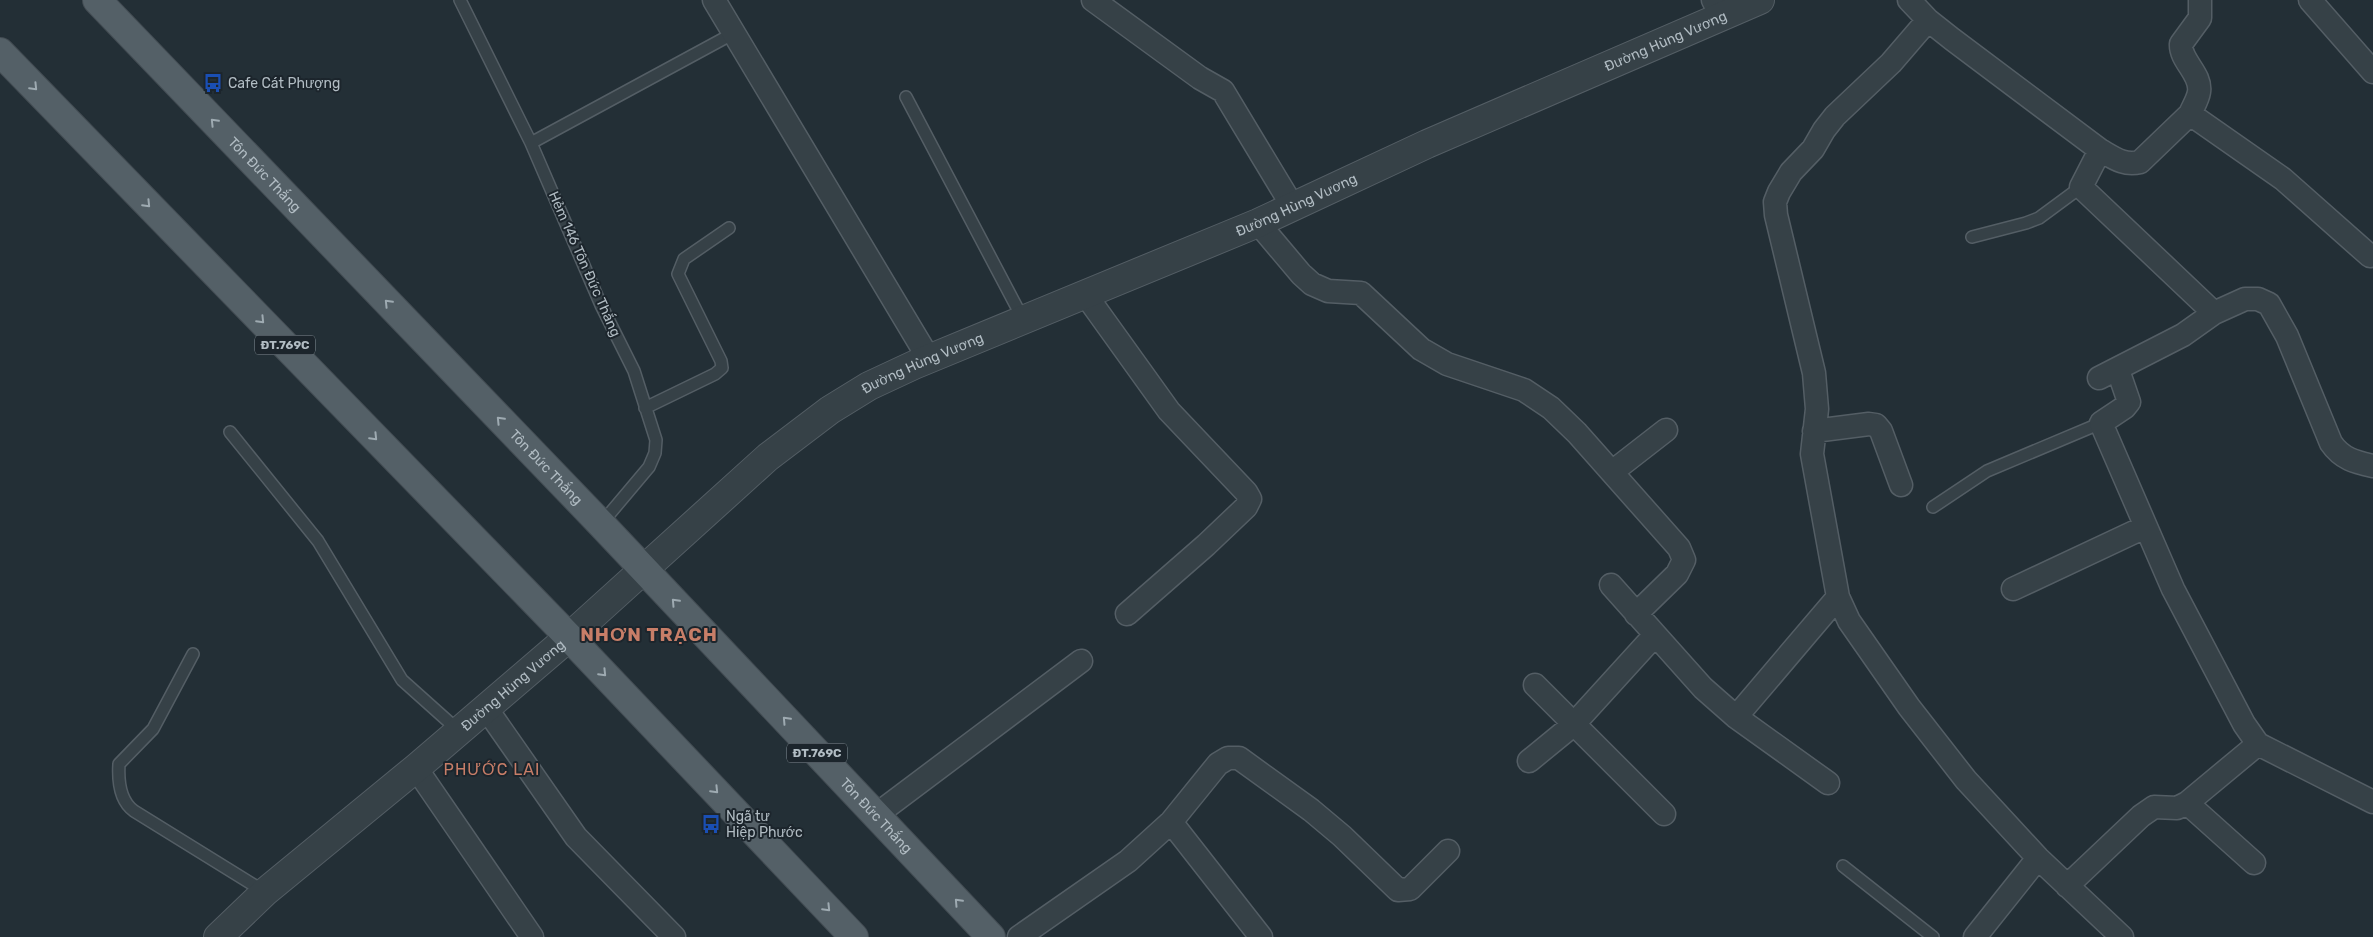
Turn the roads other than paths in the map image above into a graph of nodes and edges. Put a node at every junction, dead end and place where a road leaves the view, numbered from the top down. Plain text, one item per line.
1 (97, 0) edge
2 (460, 0) edge
3 (714, 0) edge
4 (1093, 0) edge
5 (1760, 0) edge
6 (1909, 0) edge
7 (2200, 0) edge
8 (2310, 0) edge
9 (1717, 8) edge
10 (1928, 20) junction
11 (734, 34) junction
12 (0, 52) edge
13 (2373, 72) edge
14 (906, 97) dead end
15 (2190, 114) junction
16 (531, 143) junction
17 (2100, 150) junction
18 (2081, 187) junction
19 (1293, 207) junction
20 (1258, 223) junction
21 (729, 228) dead end
22 (1972, 237) dead end
23 (2370, 256) dead end
24 (1085, 294) junction
25 (2214, 313) junction
26 (1024, 319) junction
27 (929, 359) junction
28 (645, 408) junction
29 (2101, 423) junction
30 (1666, 430) dead end
31 (1814, 431) junction
32 (230, 432) dead end
33 (2373, 466) edge
34 (1612, 472) junction
35 (1901, 485) dead end
36 (1933, 507) dead end
37 (601, 524) junction
38 (2145, 527) junction
39 (643, 568) junction
40 (1611, 585) dead end
41 (2013, 589) dead end
42 (1838, 597) junction
43 (1127, 614) dead end
44 (1636, 614) junction
45 (1654, 636) junction
46 (569, 637) junction
47 (193, 654) dead end
48 (1081, 661) dead end
49 (1535, 685) dead end
50 (486, 708) junction
51 (1736, 718) junction
52 (1573, 725) junction
53 (459, 731) junction
54 (2258, 744) junction
55 (1529, 760) dead end
56 (416, 768) junction
57 (1828, 783) dead end
58 (2373, 802) edge
59 (2187, 803) junction
60 (1664, 814) dead end
61 (876, 816) junction
62 (1172, 822) junction
63 (1448, 851) dead end
64 (2038, 858) junction
65 (2254, 863) dead end
66 (1843, 866) dead end
67 (2067, 886) junction
68 (265, 892) junction
69 (218, 937) edge
70 (532, 937) edge
71 (674, 937) edge
72 (854, 937) edge
73 (991, 937) edge
74 (1019, 937) edge
75 (1261, 937) edge
76 (1932, 937) edge
77 (1975, 937) edge
78 (2122, 937) edge

37 -> 1 main road, Tôn Đức Thắng / ĐT.769C
2 - 16 lane, Hẻm 146 Tôn Đức Thắng
3 - 11 street
4 - 19 street
5 - 9 street, Đường Hùng Vương
6 - 10 street
7 - 15 street
8 - 13 street
9 - 19 street, Đường Hùng Vương
10 - 17 street
10 - 31 street
11 - 16 lane
11 - 27 street
12 -> 46 main road, ĐT.769C
14 - 26 lane
15 - 17 street
15 - 23 street
16 - 28 lane, Hẻm 146 Tôn Đức Thắng
17 - 18 street
18 - 22 lane
18 - 25 street
19 - 20 street, Đường Hùng Vương
20 - 24 street, Đường Hùng Vương
20 - 34 street
21 - 28 lane
24 - 26 street, Đường Hùng Vương
24 - 43 street
25 - 29 street
25 - 33 street
26 - 27 street, Đường Hùng Vương
27 - 39 street, Đường Hùng Vương
28 - 37 lane, Hẻm 146 Tôn Đức Thắng
29 - 36 lane
29 - 38 street
30 - 34 street
31 - 35 street
31 - 42 street
32 - 53 lane
34 - 44 street
37 - 39 main road, Tôn Đức Thắng / ĐT.769C
38 - 41 street
38 - 54 street
39 - 46 street, Đường Hùng Vương
61 -> 39 main road, Tôn Đức Thắng / ĐT.769C
40 - 44 street
42 - 51 street
42 - 64 street
44 - 45 street
45 - 51 street
45 - 52 street
46 - 50 street, Đường Hùng Vương
46 -> 72 main road, ĐT.769C
47 - 68 lane
48 - 61 street
49 - 52 street
50 - 53 street, Đường Hùng Vương
50 - 71 street
51 - 57 street
52 - 55 street
52 - 60 street
53 - 56 street, Đường Hùng Vương
54 - 58 street
54 - 59 street
56 - 68 street, Đường Hùng Vương
56 - 70 street
59 - 65 street
59 - 67 street
73 -> 61 main road, Tôn Đức Thắng / ĐT.769C
62 - 63 street
62 - 74 street
62 - 75 street
64 - 67 street
64 - 77 street
66 - 76 lane
67 - 78 street
68 - 69 street, Đường Hùng Vương

